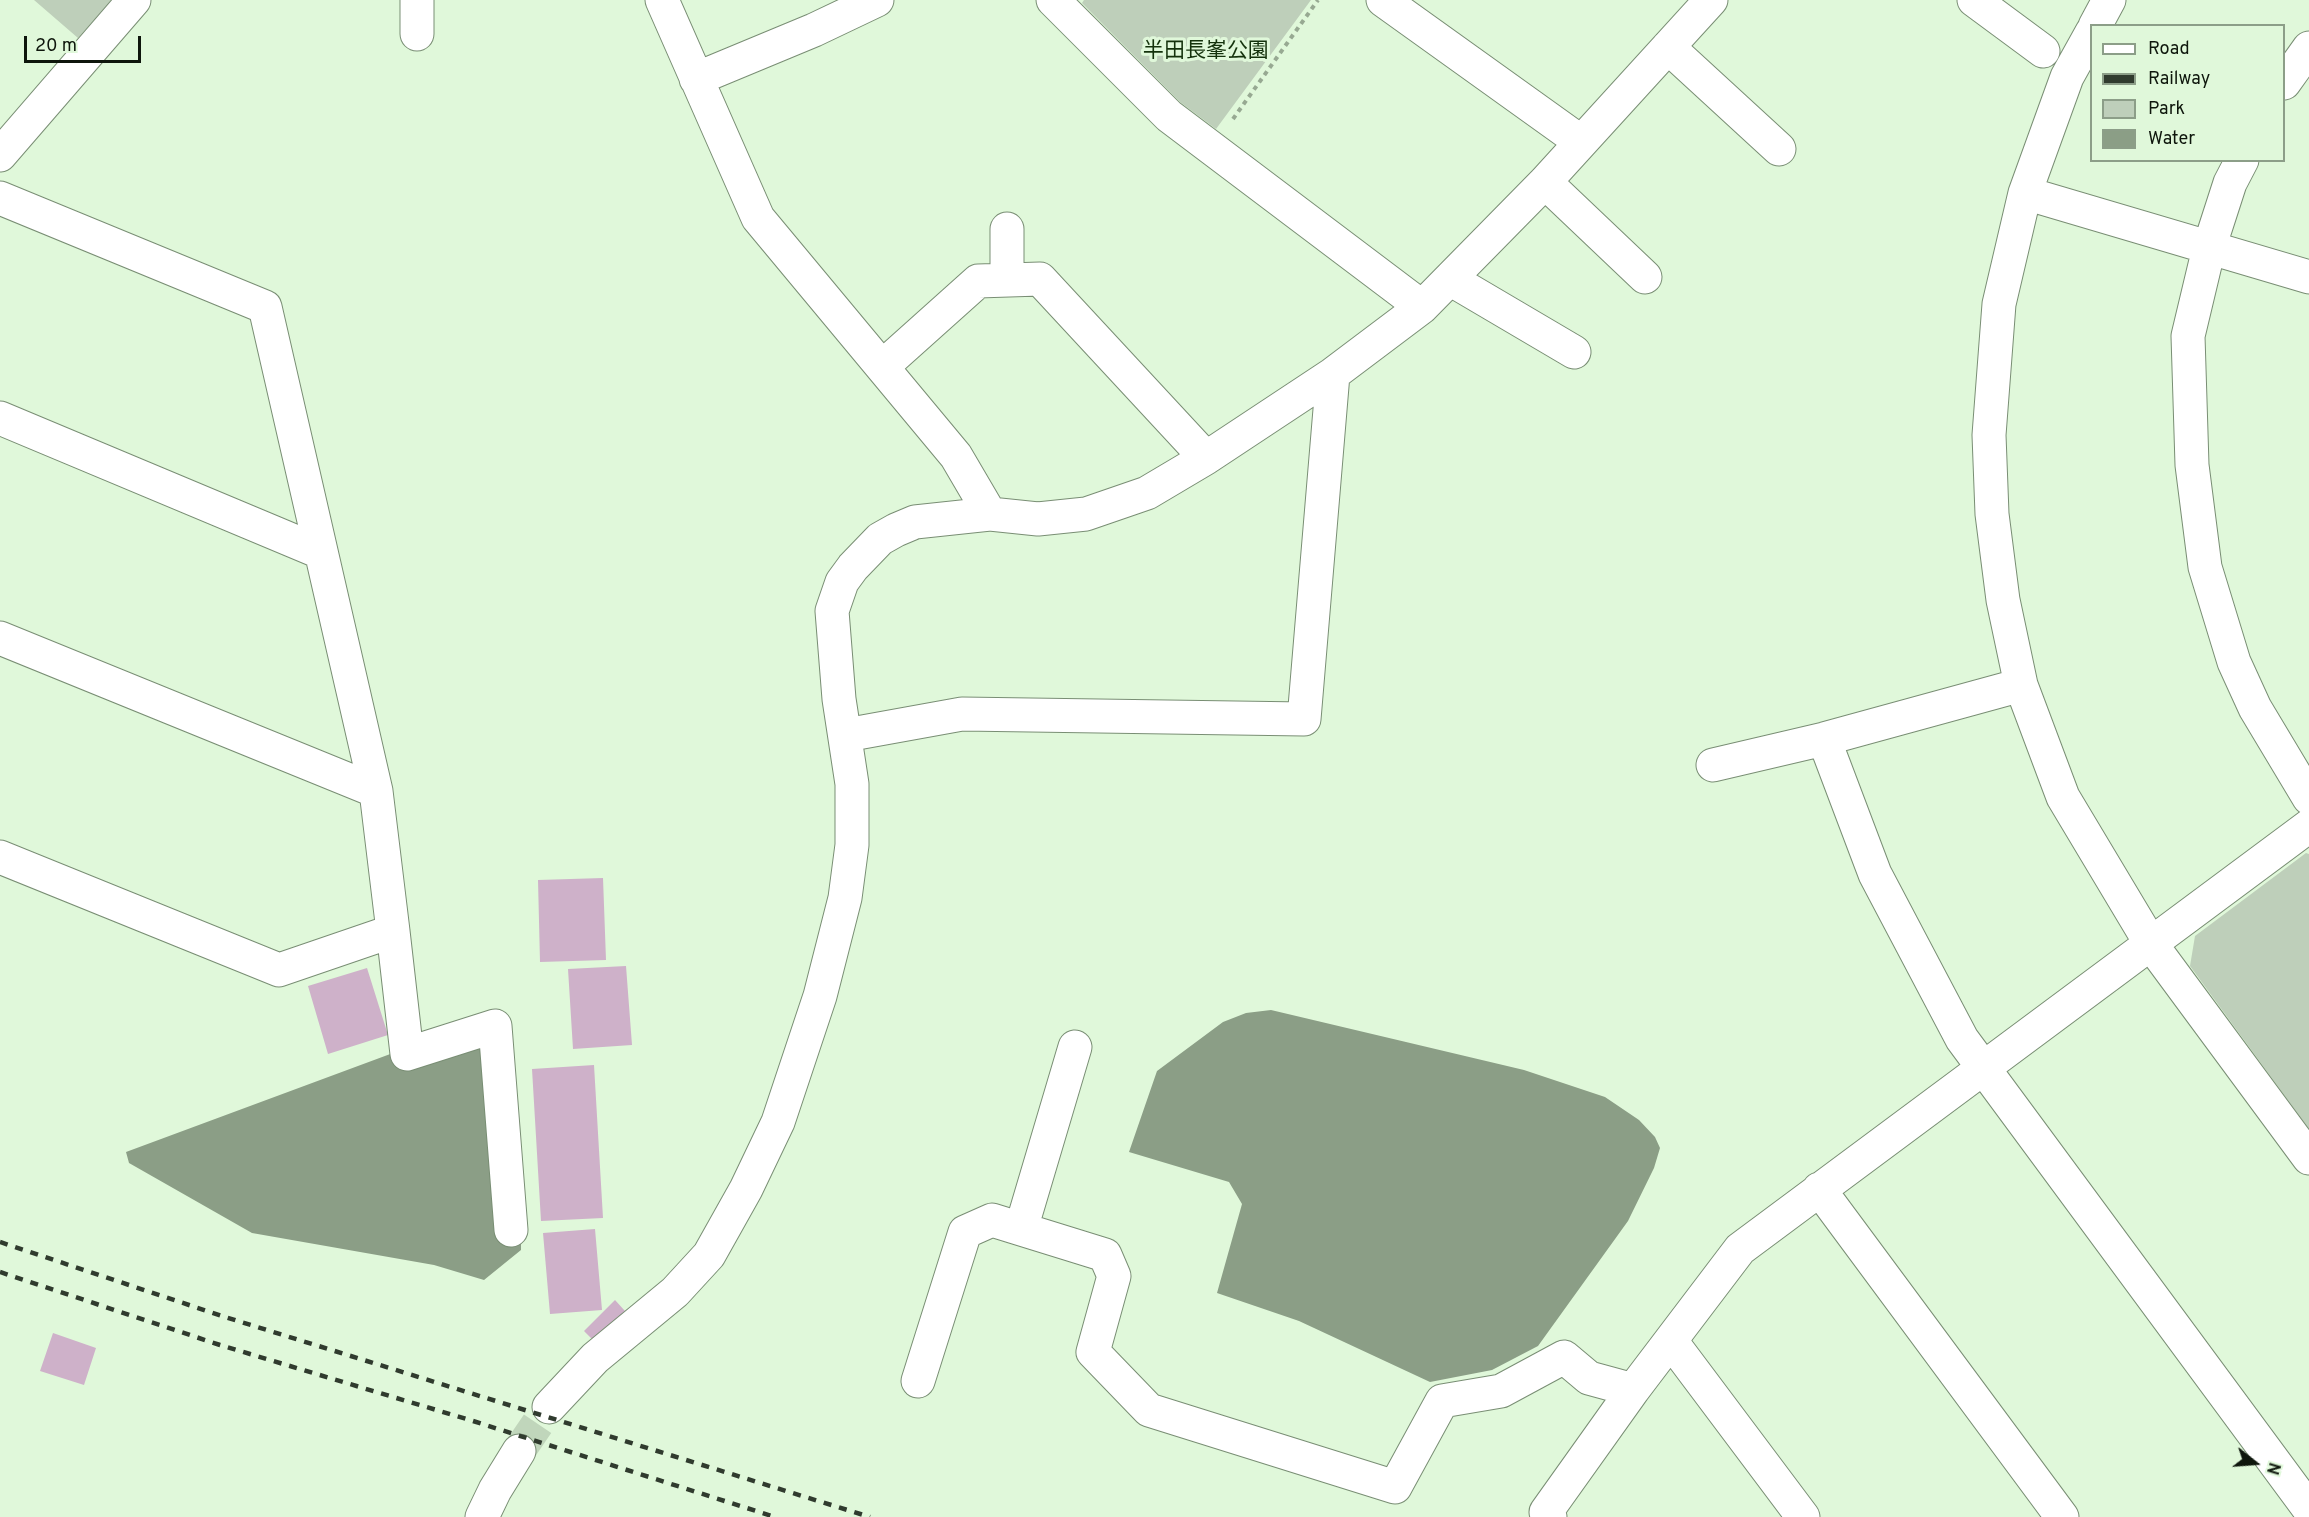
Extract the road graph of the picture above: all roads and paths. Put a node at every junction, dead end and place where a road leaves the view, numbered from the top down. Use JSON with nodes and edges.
{"nodes":[{"id":1,"x":134,"y":0,"type":"edge"},
{"id":2,"x":417,"y":0,"type":"edge"},
{"id":3,"x":662,"y":0,"type":"edge"},
{"id":4,"x":877,"y":0,"type":"edge"},
{"id":5,"x":1053,"y":0,"type":"edge"},
{"id":6,"x":1318,"y":0,"type":"edge"},
{"id":7,"x":1383,"y":0,"type":"edge"},
{"id":8,"x":1711,"y":0,"type":"edge"},
{"id":9,"x":1974,"y":0,"type":"edge"},
{"id":10,"x":2109,"y":0,"type":"edge"},
{"id":11,"x":2096,"y":24,"type":"edge"},
{"id":12,"x":417,"y":34,"type":"dead end"},
{"id":13,"x":2090,"y":34,"type":"edge"},
{"id":14,"x":1668,"y":47,"type":"junction"},
{"id":15,"x":2309,"y":48,"type":"edge"},
{"id":16,"x":2043,"y":51,"type":"dead end"},
{"id":17,"x":696,"y":79,"type":"junction"},
{"id":18,"x":2285,"y":80,"type":"edge"},
{"id":19,"x":1581,"y":142,"type":"junction"},
{"id":20,"x":1211,"y":148,"type":"junction"},
{"id":21,"x":1779,"y":149,"type":"dead end"},
{"id":22,"x":0,"y":155,"type":"edge"},
{"id":23,"x":2241,"y":162,"type":"edge"},
{"id":24,"x":1545,"y":182,"type":"junction"},
{"id":25,"x":2025,"y":194,"type":"junction"},
{"id":26,"x":0,"y":198,"type":"edge"},
{"id":27,"x":1007,"y":229,"type":"dead end"},
{"id":28,"x":2209,"y":248,"type":"junction"},
{"id":29,"x":1645,"y":277,"type":"dead end"},
{"id":30,"x":2309,"y":277,"type":"edge"},
{"id":31,"x":1450,"y":279,"type":"junction"},
{"id":32,"x":1007,"y":280,"type":"junction"},
{"id":33,"x":1422,"y":307,"type":"junction"},
{"id":34,"x":1574,"y":352,"type":"dead end"},
{"id":35,"x":882,"y":367,"type":"junction"},
{"id":36,"x":1333,"y":374,"type":"junction"},
{"id":37,"x":0,"y":418,"type":"edge"},
{"id":38,"x":1206,"y":458,"type":"junction"},
{"id":39,"x":990,"y":514,"type":"junction"},
{"id":40,"x":320,"y":552,"type":"junction"},
{"id":41,"x":0,"y":638,"type":"edge"},
{"id":42,"x":2020,"y":685,"type":"junction"},
{"id":43,"x":846,"y":735,"type":"junction"},
{"id":44,"x":1824,"y":739,"type":"junction"},
{"id":45,"x":1713,"y":765,"type":"dead end"},
{"id":46,"x":376,"y":791,"type":"junction"},
{"id":47,"x":2309,"y":798,"type":"edge"},
{"id":48,"x":2309,"y":826,"type":"edge"},
{"id":49,"x":0,"y":857,"type":"edge"},
{"id":50,"x":393,"y":931,"type":"junction"},
{"id":51,"x":2151,"y":944,"type":"junction"},
{"id":52,"x":1075,"y":1047,"type":"dead end"},
{"id":53,"x":1984,"y":1069,"type":"junction"},
{"id":54,"x":2309,"y":1158,"type":"edge"},
{"id":55,"x":1819,"y":1189,"type":"junction"},
{"id":56,"x":1021,"y":1228,"type":"junction"},
{"id":57,"x":511,"y":1230,"type":"dead end"},
{"id":58,"x":1671,"y":1341,"type":"junction"},
{"id":59,"x":918,"y":1381,"type":"dead end"},
{"id":60,"x":1633,"y":1390,"type":"junction"},
{"id":61,"x":549,"y":1407,"type":"tunnel mouth"},
{"id":62,"x":519,"y":1451,"type":"tunnel mouth"},
{"id":63,"x":2309,"y":1509,"type":"edge"},
{"id":64,"x":482,"y":1517,"type":"edge"},
{"id":65,"x":1550,"y":1517,"type":"edge"},
{"id":66,"x":1803,"y":1517,"type":"edge"},
{"id":67,"x":2062,"y":1517,"type":"edge"}],
"edges":[{"from":1,"to":22,"type":"street"},
{"from":2,"to":12,"type":"street"},
{"from":3,"to":17,"type":"street"},
{"from":4,"to":17,"type":"street"},
{"from":5,"to":20,"type":"street"},
{"from":6,"to":20,"type":"path"},
{"from":7,"to":19,"type":"street"},
{"from":8,"to":14,"type":"street"},
{"from":9,"to":16,"type":"street"},
{"from":10,"to":11,"type":"street"},
{"from":13,"to":25,"type":"street"},
{"from":14,"to":19,"type":"street"},
{"from":14,"to":21,"type":"street"},
{"from":15,"to":18,"type":"street"},
{"from":17,"to":35,"type":"street"},
{"from":19,"to":24,"type":"street"},
{"from":20,"to":33,"type":"street"},
{"from":23,"to":28,"type":"street"},
{"from":24,"to":29,"type":"street"},
{"from":24,"to":31,"type":"street"},
{"from":25,"to":28,"type":"street"},
{"from":25,"to":42,"type":"street"},
{"from":26,"to":40,"type":"street"},
{"from":27,"to":32,"type":"street"},
{"from":28,"to":30,"type":"street"},
{"from":28,"to":47,"type":"street"},
{"from":31,"to":33,"type":"street"},
{"from":31,"to":34,"type":"street"},
{"from":32,"to":35,"type":"street"},
{"from":32,"to":38,"type":"street"},
{"from":33,"to":36,"type":"street"},
{"from":35,"to":39,"type":"street"},
{"from":36,"to":38,"type":"street"},
{"from":36,"to":43,"type":"street"},
{"from":37,"to":40,"type":"street"},
{"from":38,"to":39,"type":"street"},
{"from":39,"to":43,"type":"street"},
{"from":40,"to":46,"type":"street"},
{"from":41,"to":46,"type":"street"},
{"from":42,"to":44,"type":"street"},
{"from":42,"to":51,"type":"street"},
{"from":43,"to":61,"type":"street"},
{"from":44,"to":45,"type":"street"},
{"from":44,"to":53,"type":"street"},
{"from":46,"to":50,"type":"street"},
{"from":48,"to":51,"type":"street"},
{"from":49,"to":50,"type":"street"},
{"from":50,"to":57,"type":"street"},
{"from":51,"to":53,"type":"street"},
{"from":51,"to":54,"type":"street"},
{"from":52,"to":56,"type":"street"},
{"from":53,"to":55,"type":"street"},
{"from":53,"to":63,"type":"street"},
{"from":55,"to":58,"type":"street"},
{"from":55,"to":67,"type":"street"},
{"from":56,"to":59,"type":"street"},
{"from":56,"to":60,"type":"street"},
{"from":58,"to":60,"type":"street"},
{"from":58,"to":66,"type":"street"},
{"from":60,"to":65,"type":"street"},
{"from":62,"to":64,"type":"street"}]}
